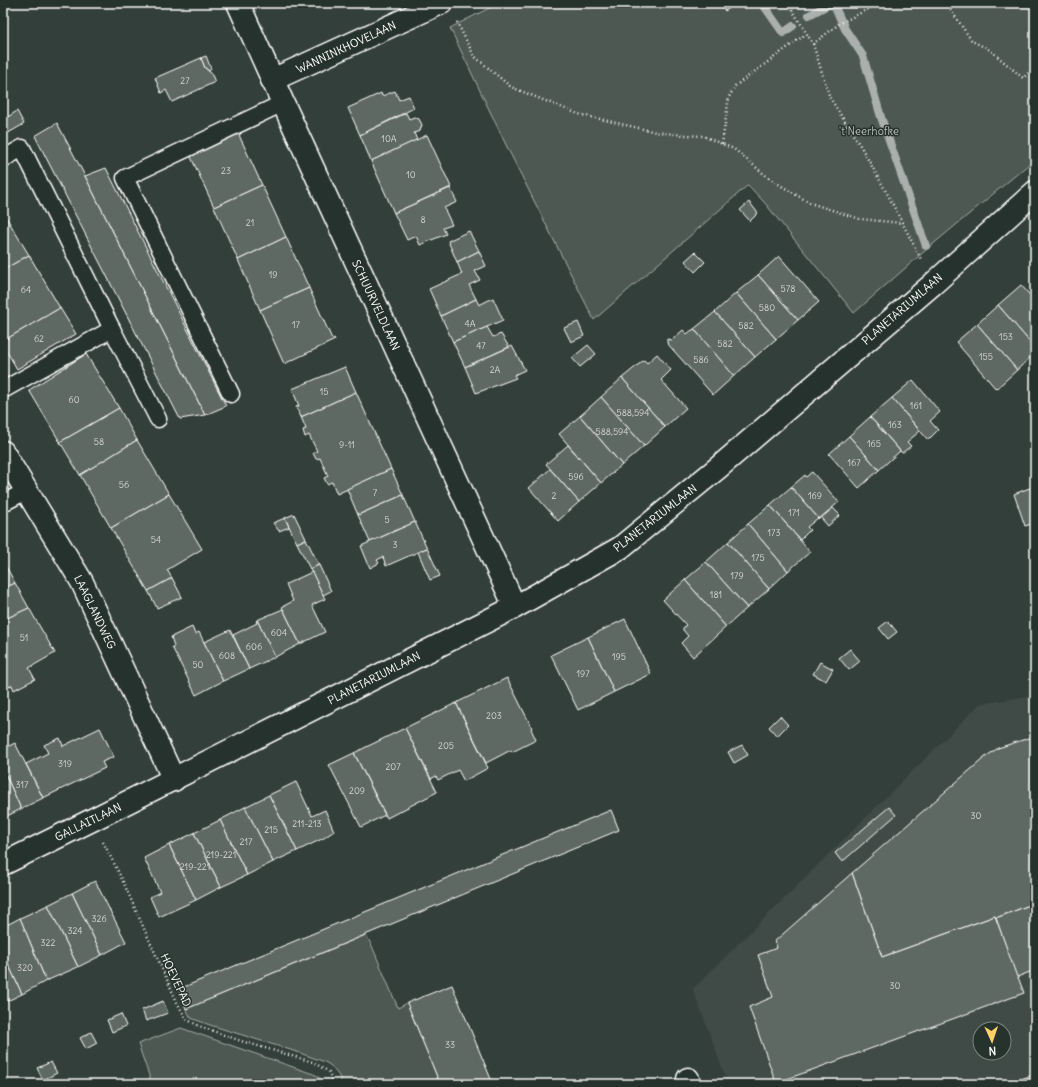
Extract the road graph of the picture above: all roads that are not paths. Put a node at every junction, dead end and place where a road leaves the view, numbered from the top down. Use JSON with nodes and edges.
{"nodes":[{"id":1,"x":238,"y":3,"type":"edge"},
{"id":2,"x":448,"y":10,"type":"edge"},
{"id":3,"x":272,"y":80,"type":"junction"},
{"id":4,"x":283,"y":103,"type":"junction"},
{"id":5,"x":3,"y":159,"type":"edge"},
{"id":6,"x":1035,"y":192,"type":"edge"},
{"id":7,"x":112,"y":329,"type":"junction"},
{"id":8,"x":3,"y":390,"type":"edge"},
{"id":9,"x":231,"y":394,"type":"dead end"},
{"id":10,"x":158,"y":419,"type":"dead end"},
{"id":11,"x":3,"y":452,"type":"edge"},
{"id":12,"x":26,"y":491,"type":"junction"},
{"id":13,"x":3,"y":503,"type":"edge"},
{"id":14,"x":515,"y":607,"type":"junction"},
{"id":15,"x":174,"y":780,"type":"junction"},
{"id":16,"x":3,"y":864,"type":"edge"}],
"edges":[{"from":1,"to":3,"type":"street","name":"SCHUURVELDLAAN"},
{"from":2,"to":3,"type":"street","name":"WANNINKHOVELAAN"},
{"from":3,"to":4,"type":"street","name":"SCHUURVELDLAAN"},
{"from":4,"to":9,"type":"lane"},
{"from":4,"to":14,"type":"street","name":"SCHUURVELDLAAN"},
{"from":5,"to":7,"type":"lane"},
{"from":6,"to":14,"type":"street","name":"PLANETARIUMLAAN"},
{"from":7,"to":8,"type":"lane"},
{"from":7,"to":10,"type":"lane"},
{"from":11,"to":12,"type":"street","name":"LAAGLANDWEG"},
{"from":12,"to":13,"type":"lane"},
{"from":12,"to":15,"type":"street","name":"LAAGLANDWEG"},
{"from":14,"to":15,"type":"street","name":"PLANETARIUMLAAN"},
{"from":15,"to":16,"type":"street","name":"GALLAITLAAN"}]}
